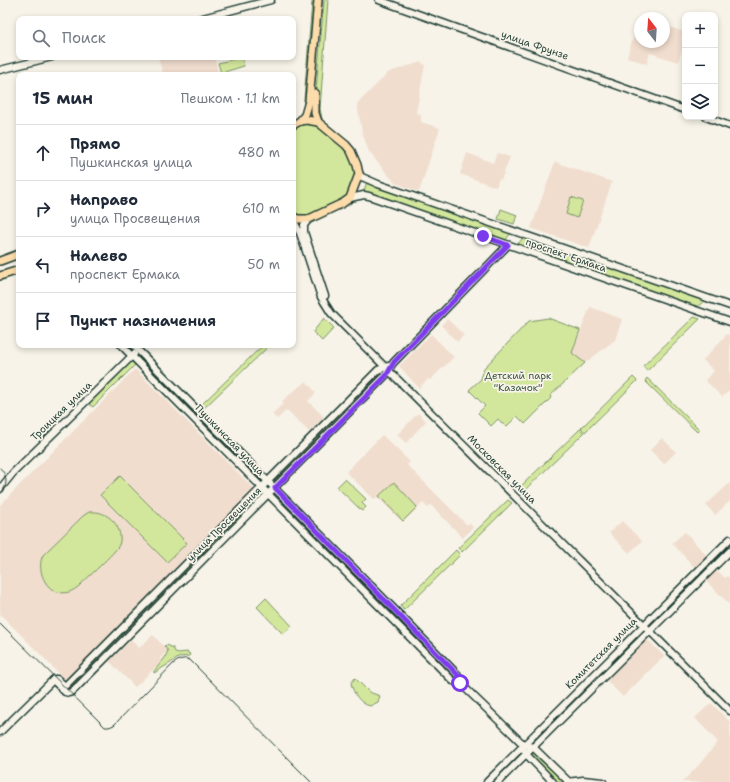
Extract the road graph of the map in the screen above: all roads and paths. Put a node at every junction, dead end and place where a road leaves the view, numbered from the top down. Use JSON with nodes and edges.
{"nodes":[{"id":1,"x":271,"y":0,"type":"edge"},
{"id":2,"x":318,"y":0,"type":"edge"},
{"id":3,"x":322,"y":0,"type":"edge"},
{"id":4,"x":379,"y":0,"type":"edge"},
{"id":5,"x":210,"y":16,"type":"edge"},
{"id":6,"x":40,"y":60,"type":"edge"},
{"id":7,"x":0,"y":70,"type":"edge"},
{"id":8,"x":682,"y":109,"type":"edge"},
{"id":9,"x":714,"y":120,"type":"edge"},
{"id":10,"x":318,"y":122,"type":"junction"},
{"id":11,"x":296,"y":123,"type":"edge"},
{"id":12,"x":730,"y":126,"type":"edge"},
{"id":13,"x":359,"y":174,"type":"junction"},
{"id":14,"x":350,"y":198,"type":"junction"},
{"id":15,"x":296,"y":218,"type":"edge"},
{"id":16,"x":309,"y":219,"type":"junction"},
{"id":17,"x":296,"y":226,"type":"edge"},
{"id":18,"x":508,"y":245,"type":"junction"},
{"id":19,"x":16,"y":255,"type":"edge"},
{"id":20,"x":0,"y":260,"type":"edge"},
{"id":21,"x":16,"y":271,"type":"edge"},
{"id":22,"x":0,"y":276,"type":"edge"},
{"id":23,"x":730,"y":306,"type":"edge"},
{"id":24,"x":730,"y":322,"type":"edge"},
{"id":25,"x":124,"y":348,"type":"edge"},
{"id":26,"x":138,"y":350,"type":"joint"},
{"id":27,"x":132,"y":356,"type":"junction"},
{"id":28,"x":389,"y":367,"type":"junction"},
{"id":29,"x":268,"y":481,"type":"junction"},
{"id":30,"x":262,"y":487,"type":"junction"},
{"id":31,"x":275,"y":488,"type":"junction"},
{"id":32,"x":0,"y":489,"type":"edge"},
{"id":33,"x":269,"y":494,"type":"junction"},
{"id":34,"x":730,"y":539,"type":"edge"},
{"id":35,"x":730,"y":551,"type":"edge"},
{"id":36,"x":644,"y":624,"type":"junction"},
{"id":37,"x":651,"y":630,"type":"junction"},
{"id":38,"x":460,"y":683,"type":"junction"},
{"id":39,"x":65,"y":689,"type":"junction"},
{"id":40,"x":730,"y":707,"type":"edge"},
{"id":41,"x":730,"y":711,"type":"edge"},
{"id":42,"x":0,"y":732,"type":"edge"},
{"id":43,"x":524,"y":745,"type":"junction"},
{"id":44,"x":533,"y":747,"type":"junction"},
{"id":45,"x":526,"y":754,"type":"junction"},
{"id":46,"x":487,"y":782,"type":"edge"},
{"id":47,"x":498,"y":782,"type":"edge"},
{"id":48,"x":553,"y":782,"type":"edge"},
{"id":49,"x":567,"y":782,"type":"edge"},
{"id":50,"x":602,"y":782,"type":"edge"}],
"edges":[{"from":1,"to":5,"type":"main road"},
{"from":2,"to":11,"type":"main road"},
{"from":3,"to":10,"type":"main road"},
{"from":4,"to":8,"type":"main road","name":"улица Фрунзе"},
{"from":6,"to":7,"type":"main road"},
{"from":9,"to":12,"type":"main road"},
{"from":10,"to":11,"type":"main road"},
{"from":10,"to":13,"type":"main road"},
{"from":13,"to":14,"type":"main road"},
{"from":13,"to":23,"type":"main road","name":"проспект Ермака"},
{"from":14,"to":16,"type":"main road"},
{"from":14,"to":18,"type":"main road","name":"проспект Ермака"},
{"from":15,"to":16,"type":"main road"},
{"from":16,"to":28,"type":"main road","name":"Московская улица"},
{"from":17,"to":28,"type":"main road","name":"Московская улица"},
{"from":18,"to":24,"type":"main road","name":"проспект Ермака"},
{"from":18,"to":28,"type":"main road","name":"улица Просвещения"},
{"from":19,"to":20,"type":"main road"},
{"from":21,"to":22,"type":"main road"},
{"from":25,"to":27,"type":"main road","name":"Пушкинская улица"},
{"from":26,"to":27,"type":"main road","name":"Троицкая улица"},
{"from":26,"to":29,"type":"main road","name":"Пушкинская улица"},
{"from":27,"to":30,"type":"main road","name":"Пушкинская улица"},
{"from":27,"to":32,"type":"main road","name":"Троицкая улица"},
{"from":28,"to":29,"type":"main road","name":"улица Просвещения"},
{"from":28,"to":31,"type":"main road","name":"улица Просвещения"},
{"from":28,"to":36,"type":"main road","name":"Московская улица"},
{"from":29,"to":30,"type":"main road","name":"улица Просвещения"},
{"from":29,"to":31,"type":"main road","name":"Пушкинская улица"},
{"from":30,"to":33,"type":"main road","name":"Пушкинская улица"},
{"from":30,"to":39,"type":"main road","name":"улица Просвещения"},
{"from":31,"to":33,"type":"main road","name":"улица Просвещения"},
{"from":31,"to":38,"type":"main road","name":"Пушкинская улица"},
{"from":33,"to":38,"type":"main road","name":"Пушкинская улица"},
{"from":33,"to":39,"type":"main road","name":"улица Просвещения"},
{"from":34,"to":36,"type":"main road","name":"Комитетская улица"},
{"from":35,"to":37,"type":"main road","name":"Комитетская улица"},
{"from":36,"to":37,"type":"main road","name":"Московская улица"},
{"from":36,"to":43,"type":"main road","name":"Комитетская улица"},
{"from":37,"to":40,"type":"main road","name":"Московская улица"},
{"from":37,"to":41,"type":"main road","name":"Московская улица"},
{"from":37,"to":44,"type":"main road","name":"Комитетская улица"},
{"from":38,"to":43,"type":"main road","name":"Пушкинская улица"},
{"from":39,"to":42,"type":"main road"},
{"from":43,"to":44,"type":"main road"},
{"from":43,"to":45,"type":"main road"},
{"from":43,"to":46,"type":"main road","name":"Комитетская улица"},
{"from":44,"to":45,"type":"main road","name":"Комитетская улица"},
{"from":44,"to":49,"type":"main road"},
{"from":45,"to":47,"type":"main road","name":"Комитетская улица"},
{"from":45,"to":48,"type":"main road"},
{"from":49,"to":50,"type":"main road"}]}
